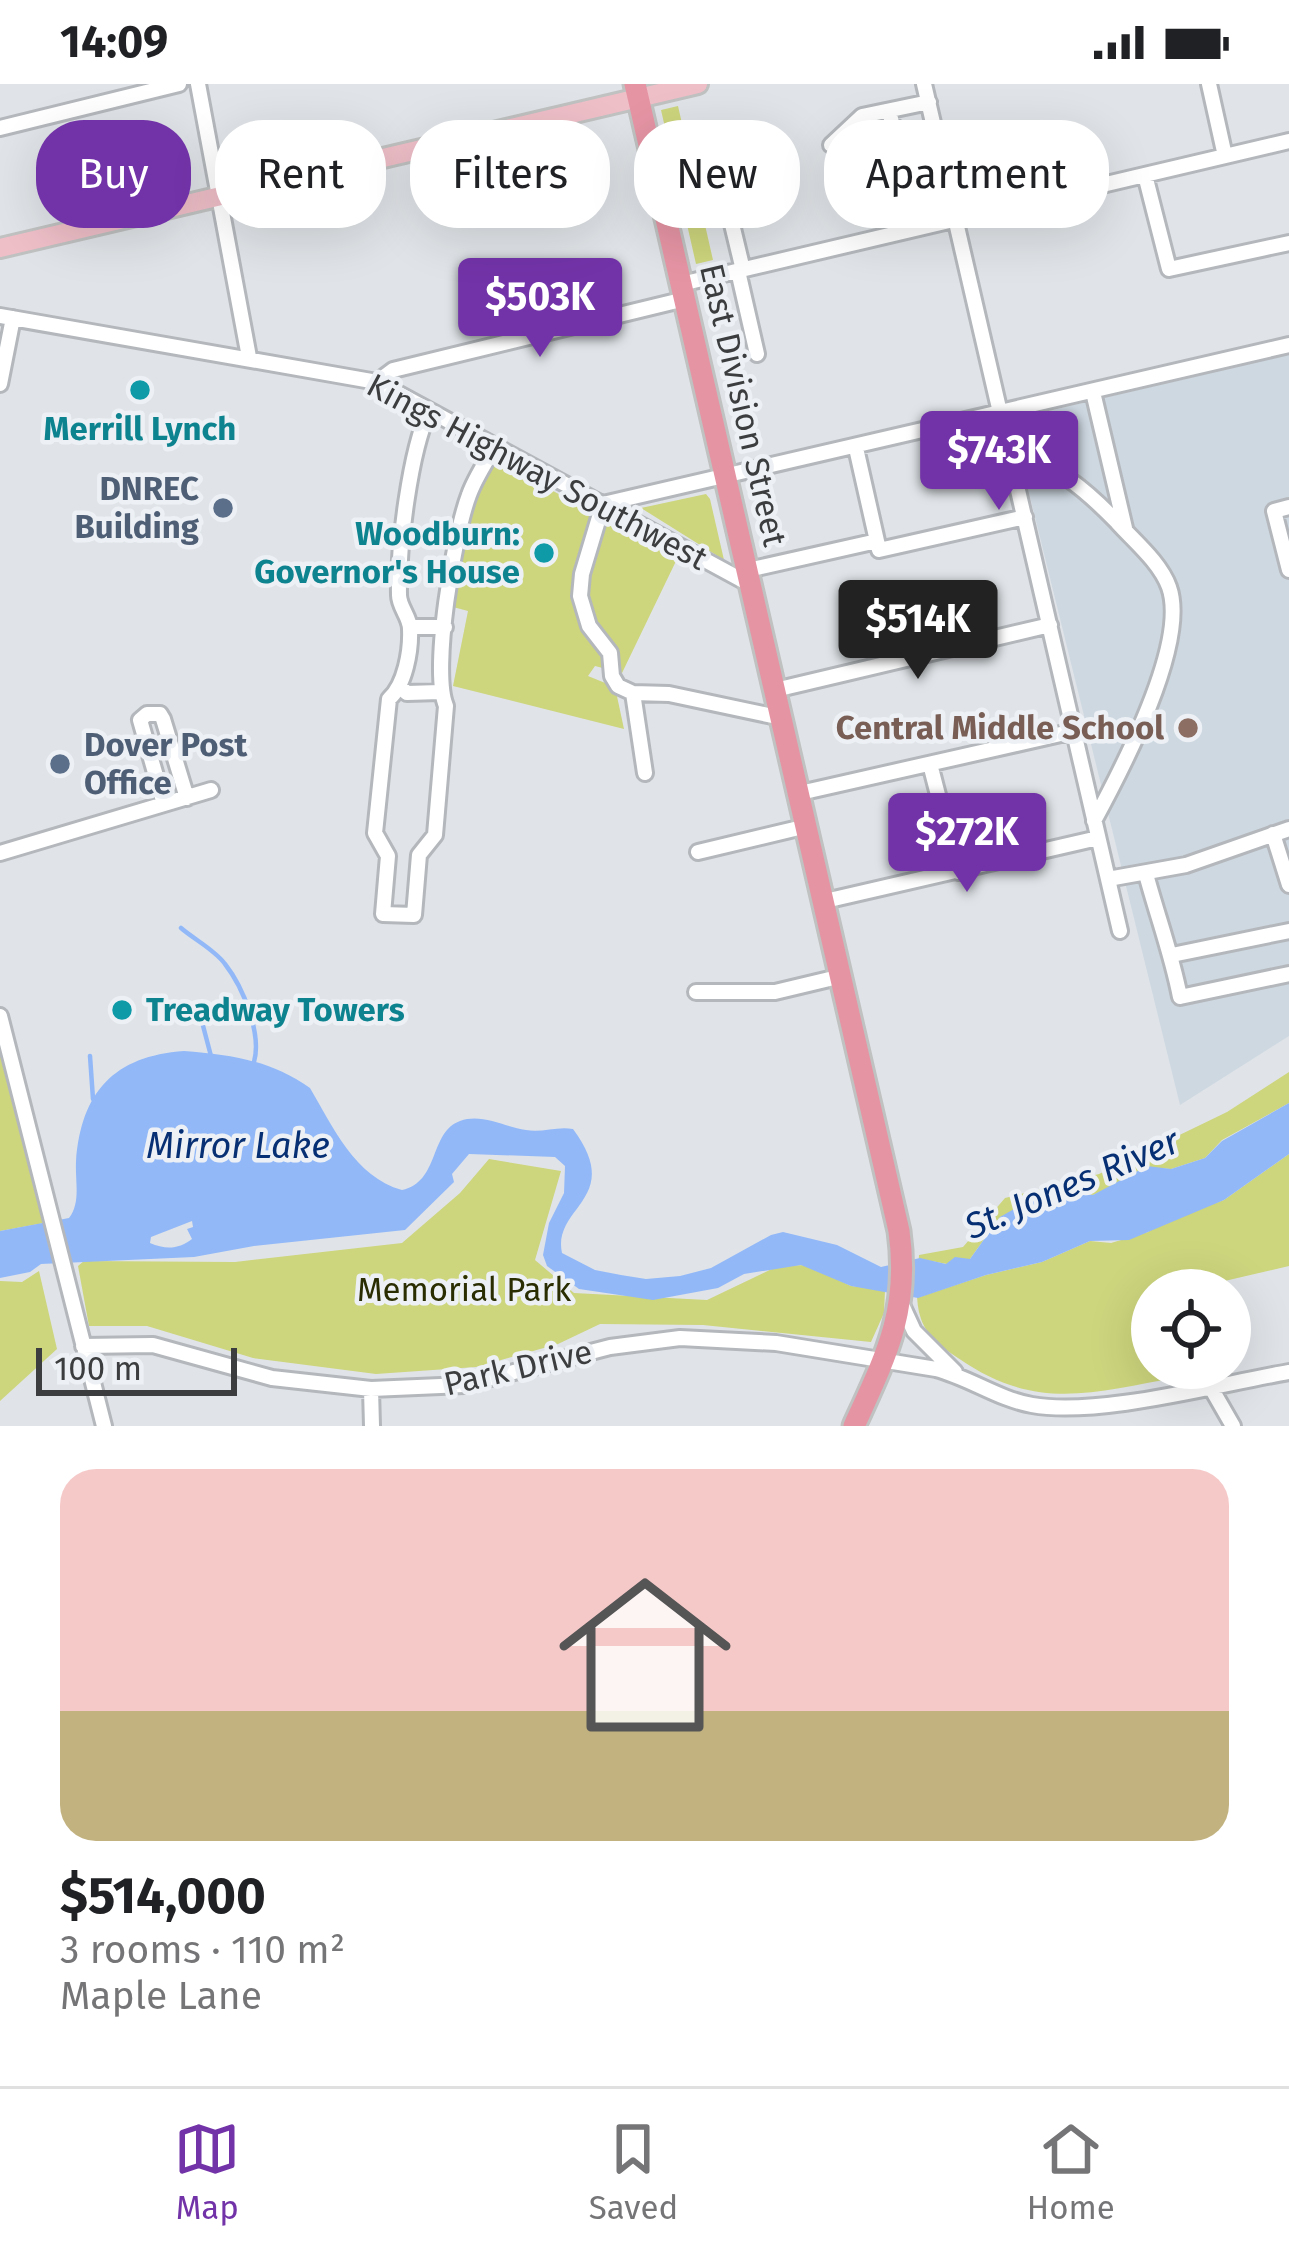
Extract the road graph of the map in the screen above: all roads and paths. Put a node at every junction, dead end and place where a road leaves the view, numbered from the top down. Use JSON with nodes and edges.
{"nodes":[{"id":1,"x":179,"y":84,"type":"edge"},
{"id":2,"x":198,"y":84,"type":"edge"},
{"id":3,"x":698,"y":84,"type":"edge"},
{"id":4,"x":924,"y":84,"type":"edge"},
{"id":5,"x":1209,"y":84,"type":"edge"},
{"id":6,"x":637,"y":91,"type":"edge"},
{"id":7,"x":929,"y":102,"type":"junction"},
{"id":8,"x":889,"y":111,"type":"junction"},
{"id":9,"x":858,"y":120,"type":"edge"},
{"id":10,"x":891,"y":120,"type":"edge"},
{"id":11,"x":933,"y":120,"type":"edge"},
{"id":12,"x":0,"y":128,"type":"edge"},
{"id":13,"x":1289,"y":141,"type":"edge"},
{"id":14,"x":386,"y":154,"type":"edge"},
{"id":15,"x":1225,"y":156,"type":"junction"},
{"id":16,"x":215,"y":171,"type":"edge"},
{"id":17,"x":1145,"y":175,"type":"junction"},
{"id":18,"x":1109,"y":183,"type":"edge"},
{"id":19,"x":215,"y":197,"type":"edge"},
{"id":20,"x":226,"y":228,"type":"edge"},
{"id":21,"x":731,"y":228,"type":"edge"},
{"id":22,"x":919,"y":228,"type":"edge"},
{"id":23,"x":959,"y":228,"type":"edge"},
{"id":24,"x":1289,"y":243,"type":"edge"},
{"id":25,"x":0,"y":248,"type":"edge"},
{"id":26,"x":740,"y":270,"type":"junction"},
{"id":27,"x":683,"y":292,"type":"junction"},
{"id":28,"x":7,"y":317,"type":"edge"},
{"id":29,"x":1289,"y":346,"type":"edge"},
{"id":30,"x":757,"y":354,"type":"dead end"},
{"id":31,"x":249,"y":358,"type":"junction"},
{"id":32,"x":377,"y":382,"type":"junction"},
{"id":33,"x":0,"y":384,"type":"edge"},
{"id":34,"x":1094,"y":392,"type":"junction"},
{"id":35,"x":429,"y":411,"type":"junction"},
{"id":36,"x":1001,"y":414,"type":"junction"},
{"id":37,"x":494,"y":446,"type":"junction"},
{"id":38,"x":856,"y":448,"type":"junction"},
{"id":39,"x":1010,"y":454,"type":"junction"},
{"id":40,"x":725,"y":478,"type":"junction"},
{"id":41,"x":603,"y":504,"type":"junction"},
{"id":42,"x":1289,"y":507,"type":"edge"},
{"id":43,"x":1025,"y":517,"type":"junction"},
{"id":44,"x":1126,"y":532,"type":"junction"},
{"id":45,"x":877,"y":541,"type":"junction"},
{"id":46,"x":1289,"y":570,"type":"edge"},
{"id":47,"x":749,"y":578,"type":"junction"},
{"id":48,"x":1050,"y":625,"type":"junction"},
{"id":49,"x":410,"y":626,"type":"junction"},
{"id":50,"x":445,"y":627,"type":"junction"},
{"id":51,"x":401,"y":688,"type":"junction"},
{"id":52,"x":775,"y":690,"type":"junction"},
{"id":53,"x":440,"y":692,"type":"junction"},
{"id":54,"x":633,"y":693,"type":"junction"},
{"id":55,"x":782,"y":718,"type":"junction"},
{"id":56,"x":1074,"y":731,"type":"junction"},
{"id":57,"x":930,"y":764,"type":"junction"},
{"id":58,"x":645,"y":773,"type":"dead end"},
{"id":59,"x":212,"y":790,"type":"dead end"},
{"id":60,"x":800,"y":793,"type":"junction"},
{"id":61,"x":187,"y":798,"type":"junction"},
{"id":62,"x":164,"y":804,"type":"junction"},
{"id":63,"x":1094,"y":820,"type":"junction"},
{"id":64,"x":807,"y":826,"type":"junction"},
{"id":65,"x":1289,"y":829,"type":"edge"},
{"id":66,"x":1273,"y":834,"type":"junction"},
{"id":67,"x":1098,"y":838,"type":"junction"},
{"id":68,"x":698,"y":852,"type":"dead end"},
{"id":69,"x":0,"y":853,"type":"edge"},
{"id":70,"x":958,"y":872,"type":"junction"},
{"id":71,"x":1146,"y":874,"type":"junction"},
{"id":72,"x":1108,"y":879,"type":"junction"},
{"id":73,"x":1289,"y":885,"type":"edge"},
{"id":74,"x":825,"y":901,"type":"junction"},
{"id":75,"x":1120,"y":931,"type":"dead end"},
{"id":76,"x":1289,"y":931,"type":"edge"},
{"id":77,"x":1172,"y":956,"type":"junction"},
{"id":78,"x":1289,"y":974,"type":"edge"},
{"id":79,"x":842,"y":976,"type":"junction"},
{"id":80,"x":696,"y":992,"type":"dead end"},
{"id":81,"x":0,"y":1016,"type":"edge"},
{"id":82,"x":902,"y":1305,"type":"junction"},
{"id":83,"x":83,"y":1346,"type":"junction"},
{"id":84,"x":884,"y":1360,"type":"junction"},
{"id":85,"x":1289,"y":1372,"type":"edge"},
{"id":86,"x":958,"y":1375,"type":"junction"},
{"id":87,"x":1251,"y":1379,"type":"edge"},
{"id":88,"x":371,"y":1389,"type":"junction"},
{"id":89,"x":1192,"y":1389,"type":"edge"},
{"id":90,"x":1212,"y":1389,"type":"edge"},
{"id":91,"x":104,"y":1426,"type":"edge"},
{"id":92,"x":372,"y":1426,"type":"edge"},
{"id":93,"x":854,"y":1426,"type":"edge"},
{"id":94,"x":1233,"y":1426,"type":"edge"}],
"edges":[{"from":1,"to":12,"type":"street"},
{"from":2,"to":16,"type":"street"},
{"from":3,"to":6,"type":"main road"},
{"from":4,"to":7,"type":"street"},
{"from":5,"to":15,"type":"street"},
{"from":6,"to":14,"type":"main road"},
{"from":6,"to":27,"type":"highway","name":"East Division Street"},
{"from":7,"to":8,"type":"street"},
{"from":7,"to":11,"type":"street"},
{"from":8,"to":9,"type":"street"},
{"from":8,"to":10,"type":"street"},
{"from":13,"to":15,"type":"street"},
{"from":15,"to":17,"type":"street"},
{"from":17,"to":18,"type":"street"},
{"from":17,"to":24,"type":"street"},
{"from":19,"to":25,"type":"main road"},
{"from":20,"to":31,"type":"street"},
{"from":21,"to":26,"type":"street"},
{"from":22,"to":26,"type":"street"},
{"from":23,"to":36,"type":"street"},
{"from":26,"to":27,"type":"street"},
{"from":26,"to":30,"type":"street"},
{"from":27,"to":32,"type":"street"},
{"from":27,"to":40,"type":"highway","name":"East Division Street"},
{"from":28,"to":31,"type":"street","name":"Kings Highway Southwest"},
{"from":28,"to":33,"type":"street"},
{"from":29,"to":34,"type":"street"},
{"from":31,"to":32,"type":"street","name":"Kings Highway Southwest"},
{"from":32,"to":35,"type":"street","name":"Kings Highway Southwest"},
{"from":34,"to":36,"type":"street"},
{"from":34,"to":44,"type":"street"},
{"from":35,"to":37,"type":"street","name":"Kings Highway Southwest"},
{"from":35,"to":49,"type":"street"},
{"from":36,"to":38,"type":"street"},
{"from":36,"to":39,"type":"street"},
{"from":37,"to":41,"type":"street","name":"Kings Highway Southwest"},
{"from":37,"to":50,"type":"street"},
{"from":38,"to":40,"type":"street"},
{"from":38,"to":45,"type":"street"},
{"from":39,"to":43,"type":"street"},
{"from":39,"to":44,"type":"street"},
{"from":40,"to":41,"type":"street"},
{"from":40,"to":47,"type":"highway","name":"East Division Street"},
{"from":41,"to":47,"type":"street","name":"Kings Highway Southwest"},
{"from":41,"to":54,"type":"street"},
{"from":42,"to":46,"type":"street"},
{"from":43,"to":45,"type":"street"},
{"from":43,"to":48,"type":"street"},
{"from":44,"to":63,"type":"street"},
{"from":45,"to":47,"type":"street"},
{"from":47,"to":52,"type":"highway","name":"East Division Street"},
{"from":48,"to":52,"type":"street"},
{"from":48,"to":56,"type":"street"},
{"from":49,"to":50,"type":"street"},
{"from":49,"to":51,"type":"street"},
{"from":50,"to":53,"type":"street"},
{"from":51,"to":53,"type":"street"},
{"from":51,"to":53,"type":"street"},
{"from":52,"to":55,"type":"highway","name":"East Division Street"},
{"from":54,"to":55,"type":"street"},
{"from":54,"to":58,"type":"street"},
{"from":55,"to":60,"type":"highway","name":"East Division Street"},
{"from":56,"to":57,"type":"street"},
{"from":56,"to":63,"type":"street"},
{"from":57,"to":60,"type":"street"},
{"from":57,"to":70,"type":"street"},
{"from":59,"to":61,"type":"street"},
{"from":60,"to":64,"type":"highway","name":"East Division Street"},
{"from":61,"to":62,"type":"street"},
{"from":61,"to":62,"type":"street"},
{"from":62,"to":69,"type":"street"},
{"from":63,"to":67,"type":"street"},
{"from":64,"to":68,"type":"street"},
{"from":64,"to":74,"type":"highway","name":"East Division Street"},
{"from":65,"to":66,"type":"street"},
{"from":66,"to":71,"type":"street"},
{"from":66,"to":73,"type":"street"},
{"from":67,"to":70,"type":"street"},
{"from":67,"to":72,"type":"street"},
{"from":70,"to":74,"type":"street"},
{"from":71,"to":72,"type":"street"},
{"from":71,"to":77,"type":"street"},
{"from":72,"to":75,"type":"street"},
{"from":74,"to":79,"type":"highway","name":"East Division Street"},
{"from":76,"to":77,"type":"street"},
{"from":77,"to":78,"type":"street"},
{"from":79,"to":80,"type":"street"},
{"from":79,"to":82,"type":"highway","name":"East Division Street"},
{"from":81,"to":83,"type":"street"},
{"from":82,"to":84,"type":"highway","name":"East Division Street"},
{"from":82,"to":86,"type":"street"},
{"from":83,"to":88,"type":"street","name":"Park Drive"},
{"from":83,"to":91,"type":"street"},
{"from":84,"to":86,"type":"street","name":"Park Drive"},
{"from":84,"to":88,"type":"street","name":"Park Drive"},
{"from":84,"to":93,"type":"highway"},
{"from":85,"to":87,"type":"street"},
{"from":86,"to":89,"type":"street"},
{"from":88,"to":92,"type":"street"},
{"from":90,"to":94,"type":"street"}]}
